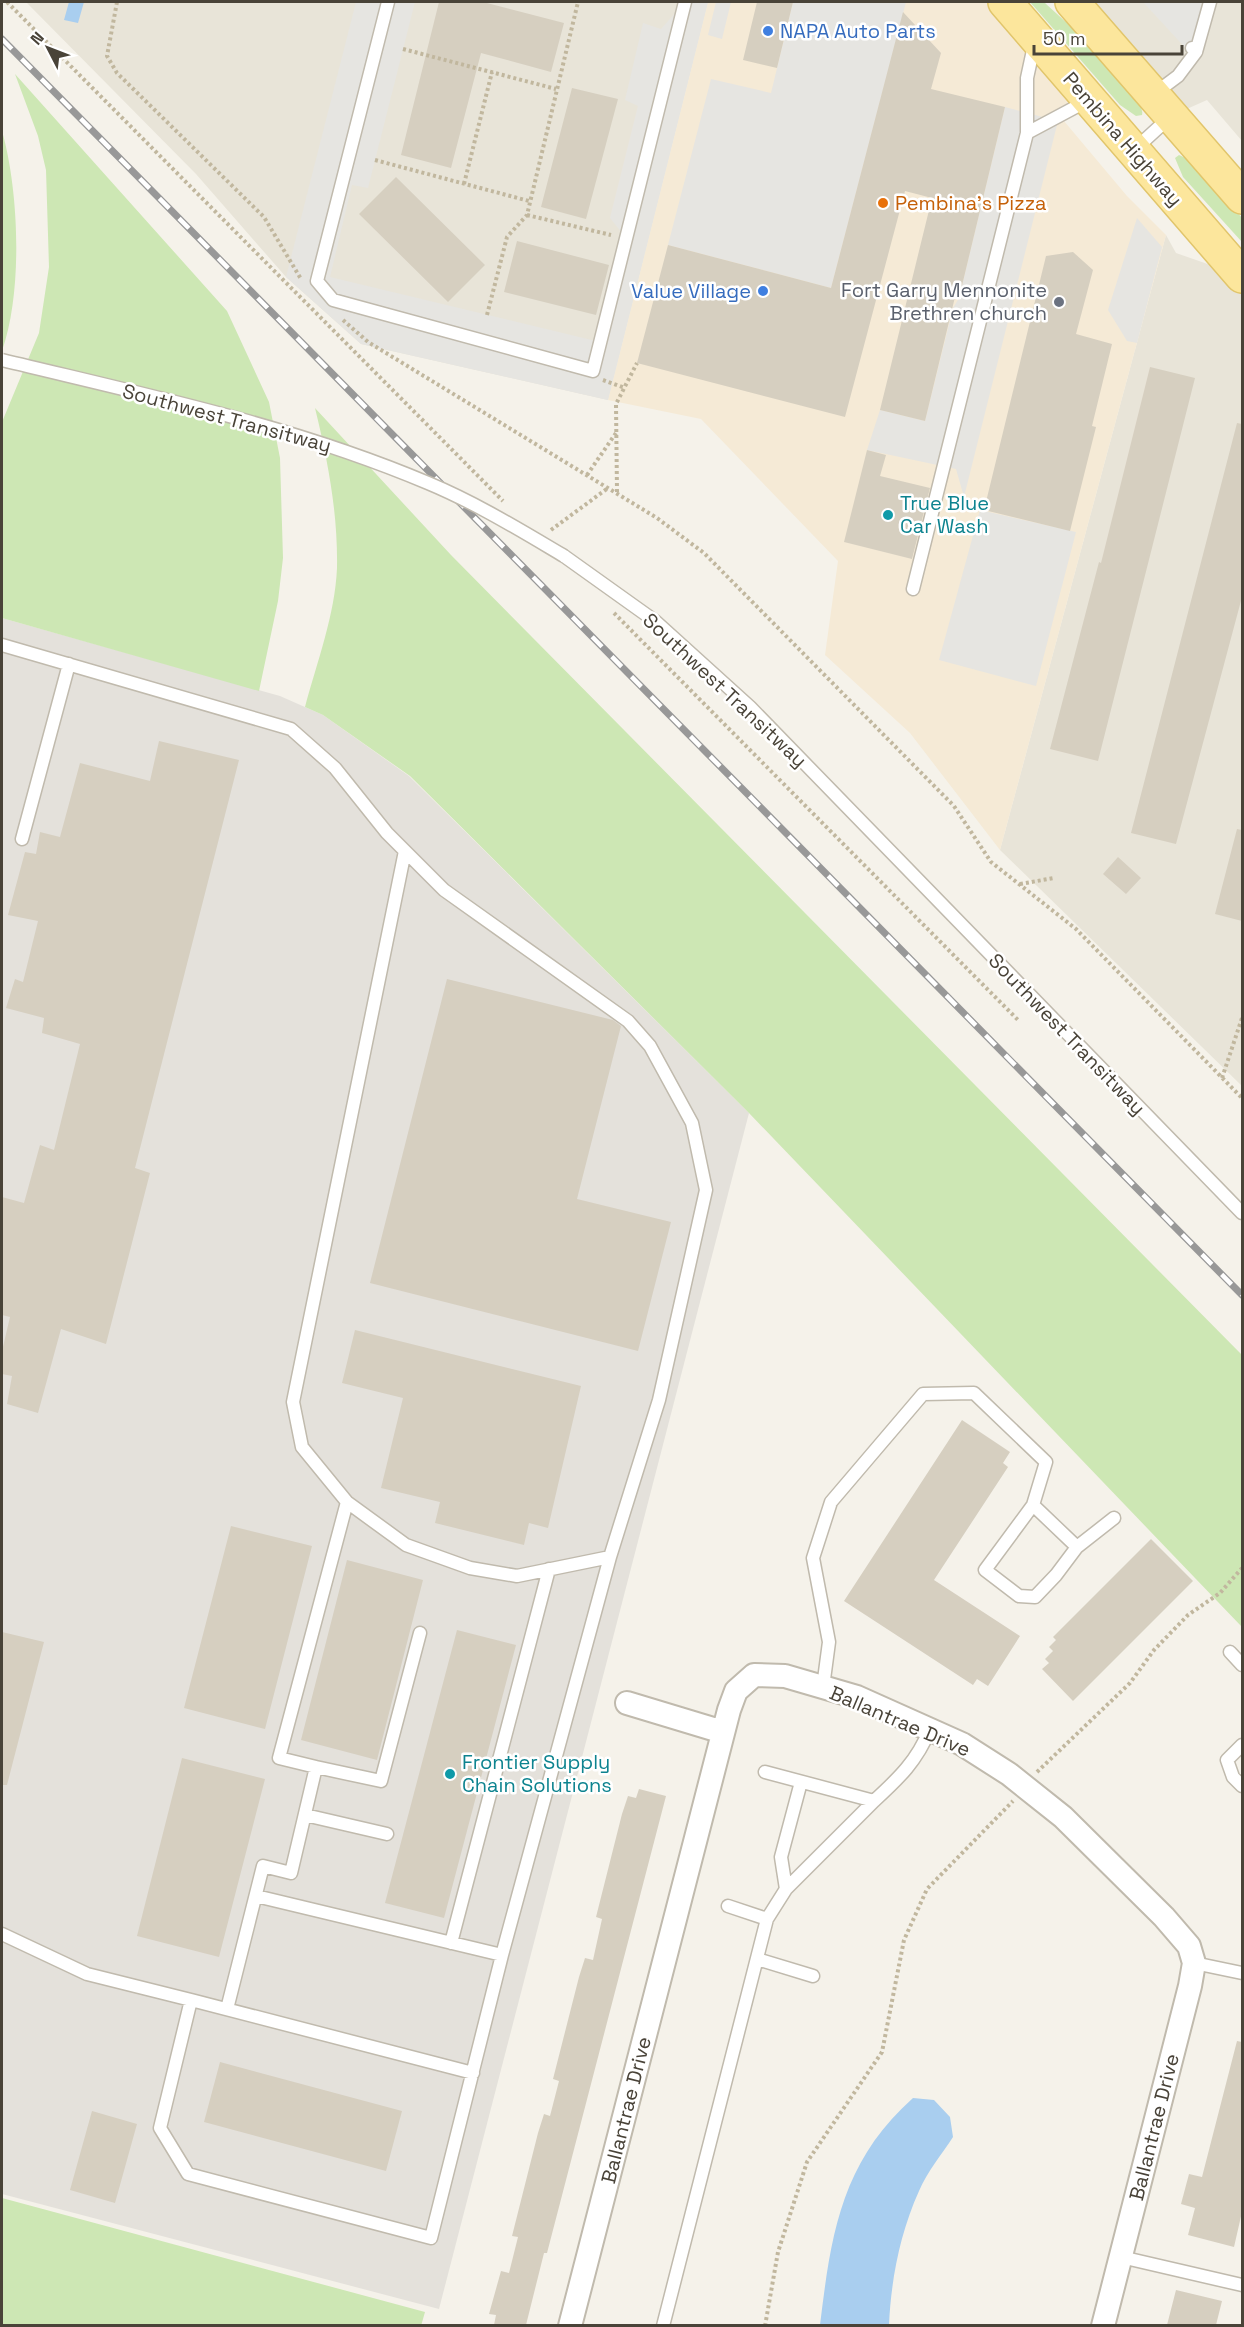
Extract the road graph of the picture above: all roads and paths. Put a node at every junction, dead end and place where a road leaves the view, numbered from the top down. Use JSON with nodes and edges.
{"nodes":[{"id":1,"x":117,"y":2,"type":"edge"},
{"id":2,"x":388,"y":2,"type":"edge"},
{"id":3,"x":578,"y":2,"type":"edge"},
{"id":4,"x":686,"y":2,"type":"edge"},
{"id":5,"x":1005,"y":2,"type":"edge"},
{"id":6,"x":1072,"y":2,"type":"edge"},
{"id":7,"x":1210,"y":2,"type":"edge"},
{"id":8,"x":1036,"y":37,"type":"junction"},
{"id":9,"x":403,"y":49,"type":"dead end"},
{"id":10,"x":492,"y":72,"type":"junction"},
{"id":11,"x":556,"y":88,"type":"junction"},
{"id":12,"x":1090,"y":100,"type":"junction"},
{"id":13,"x":1162,"y":105,"type":"junction"},
{"id":14,"x":1027,"y":133,"type":"junction"},
{"id":15,"x":1133,"y":150,"type":"junction"},
{"id":16,"x":375,"y":160,"type":"dead end"},
{"id":17,"x":464,"y":184,"type":"junction"},
{"id":18,"x":1242,"y":197,"type":"edge"},
{"id":19,"x":529,"y":201,"type":"junction"},
{"id":20,"x":527,"y":215,"type":"junction"},
{"id":21,"x":626,"y":238,"type":"junction"},
{"id":22,"x":1242,"y":276,"type":"edge"},
{"id":23,"x":306,"y":285,"type":"dead end"},
{"id":24,"x":336,"y":314,"type":"dead end"},
{"id":25,"x":487,"y":315,"type":"dead end"},
{"id":26,"x":2,"y":360,"type":"edge"},
{"id":27,"x":637,"y":363,"type":"dead end"},
{"id":28,"x":592,"y":371,"type":"junction"},
{"id":29,"x":625,"y":388,"type":"junction"},
{"id":30,"x":616,"y":432,"type":"junction"},
{"id":31,"x":586,"y":475,"type":"junction"},
{"id":32,"x":608,"y":488,"type":"junction"},
{"id":33,"x":616,"y":493,"type":"junction"},
{"id":34,"x":548,"y":532,"type":"dead end"},
{"id":35,"x":913,"y":589,"type":"dead end"},
{"id":36,"x":2,"y":645,"type":"edge"},
{"id":37,"x":69,"y":664,"type":"junction"},
{"id":38,"x":22,"y":839,"type":"dead end"},
{"id":39,"x":405,"y":851,"type":"junction"},
{"id":40,"x":1054,"y":878,"type":"dead end"},
{"id":41,"x":1020,"y":884,"type":"junction"},
{"id":42,"x":1242,"y":1018,"type":"edge"},
{"id":43,"x":1222,"y":1078,"type":"junction"},
{"id":44,"x":1242,"y":1098,"type":"edge"},
{"id":45,"x":1242,"y":1214,"type":"edge"},
{"id":46,"x":347,"y":1502,"type":"junction"},
{"id":47,"x":1033,"y":1505,"type":"junction"},
{"id":48,"x":1114,"y":1518,"type":"dead end"},
{"id":49,"x":1077,"y":1547,"type":"junction"},
{"id":50,"x":610,"y":1557,"type":"junction"},
{"id":51,"x":1242,"y":1568,"type":"edge"},
{"id":52,"x":549,"y":1569,"type":"junction"},
{"id":53,"x":420,"y":1634,"type":"dead end"},
{"id":54,"x":1230,"y":1652,"type":"dead end"},
{"id":55,"x":1242,"y":1665,"type":"edge"},
{"id":56,"x":823,"y":1687,"type":"junction"},
{"id":57,"x":627,"y":1703,"type":"dead end"},
{"id":58,"x":930,"y":1728,"type":"junction"},
{"id":59,"x":723,"y":1732,"type":"junction"},
{"id":60,"x":1242,"y":1745,"type":"edge"},
{"id":61,"x":316,"y":1767,"type":"junction"},
{"id":62,"x":765,"y":1772,"type":"dead end"},
{"id":63,"x":801,"y":1782,"type":"junction"},
{"id":64,"x":1024,"y":1786,"type":"junction"},
{"id":65,"x":1242,"y":1786,"type":"edge"},
{"id":66,"x":874,"y":1801,"type":"junction"},
{"id":67,"x":305,"y":1815,"type":"junction"},
{"id":68,"x":387,"y":1834,"type":"dead end"},
{"id":69,"x":786,"y":1889,"type":"junction"},
{"id":70,"x":256,"y":1896,"type":"junction"},
{"id":71,"x":728,"y":1906,"type":"dead end"},
{"id":72,"x":767,"y":1919,"type":"junction"},
{"id":73,"x":2,"y":1934,"type":"edge"},
{"id":74,"x":451,"y":1943,"type":"junction"},
{"id":75,"x":502,"y":1955,"type":"junction"},
{"id":76,"x":757,"y":1959,"type":"junction"},
{"id":77,"x":1194,"y":1963,"type":"junction"},
{"id":78,"x":1242,"y":1973,"type":"edge"},
{"id":79,"x":813,"y":1976,"type":"dead end"},
{"id":80,"x":191,"y":2000,"type":"junction"},
{"id":81,"x":227,"y":2009,"type":"junction"},
{"id":82,"x":472,"y":2073,"type":"junction"},
{"id":83,"x":1120,"y":2257,"type":"junction"},
{"id":84,"x":1242,"y":2285,"type":"edge"},
{"id":85,"x":570,"y":2325,"type":"edge"},
{"id":86,"x":663,"y":2325,"type":"edge"},
{"id":87,"x":765,"y":2325,"type":"edge"},
{"id":88,"x":1103,"y":2325,"type":"edge"}],
"edges":[{"from":1,"to":23,"type":"path"},
{"from":2,"to":28,"type":"lane"},
{"from":3,"to":11,"type":"path"},
{"from":4,"to":21,"type":"lane"},
{"from":5,"to":8,"type":"main road","name":"Pembina Highway"},
{"from":6,"to":13,"type":"main road"},
{"from":7,"to":13,"type":"lane"},
{"from":8,"to":12,"type":"main road","name":"Pembina Highway"},
{"from":8,"to":14,"type":"lane"},
{"from":9,"to":10,"type":"path"},
{"from":10,"to":11,"type":"path"},
{"from":10,"to":17,"type":"path"},
{"from":11,"to":19,"type":"path"},
{"from":12,"to":14,"type":"lane"},
{"from":12,"to":15,"type":"main road","name":"Pembina Highway"},
{"from":13,"to":15,"type":"lane"},
{"from":13,"to":18,"type":"main road"},
{"from":14,"to":35,"type":"lane"},
{"from":15,"to":22,"type":"main road","name":"Pembina Highway"},
{"from":16,"to":17,"type":"path"},
{"from":17,"to":19,"type":"path"},
{"from":19,"to":20,"type":"path"},
{"from":20,"to":21,"type":"path"},
{"from":20,"to":25,"type":"path"},
{"from":21,"to":28,"type":"lane"},
{"from":24,"to":31,"type":"path"},
{"from":26,"to":45,"type":"lane","name":"Southwest Transitway","bridge":true},
{"from":27,"to":29,"type":"path"},
{"from":28,"to":29,"type":"path"},
{"from":29,"to":30,"type":"path"},
{"from":30,"to":31,"type":"path"},
{"from":30,"to":33,"type":"path"},
{"from":31,"to":32,"type":"path"},
{"from":32,"to":33,"type":"path"},
{"from":32,"to":34,"type":"path"},
{"from":33,"to":41,"type":"path"},
{"from":36,"to":37,"type":"lane"},
{"from":37,"to":38,"type":"lane"},
{"from":37,"to":39,"type":"lane"},
{"from":39,"to":46,"type":"lane"},
{"from":39,"to":50,"type":"lane"},
{"from":40,"to":41,"type":"path"},
{"from":41,"to":43,"type":"path"},
{"from":42,"to":43,"type":"path"},
{"from":43,"to":44,"type":"path"},
{"from":46,"to":52,"type":"lane"},
{"from":46,"to":61,"type":"lane"},
{"from":47,"to":49,"type":"lane"},
{"from":47,"to":49,"type":"lane"},
{"from":47,"to":56,"type":"lane"},
{"from":48,"to":49,"type":"lane"},
{"from":50,"to":52,"type":"lane"},
{"from":50,"to":75,"type":"lane"},
{"from":51,"to":64,"type":"path"},
{"from":52,"to":74,"type":"lane"},
{"from":53,"to":61,"type":"lane"},
{"from":54,"to":55,"type":"lane"},
{"from":56,"to":58,"type":"street","name":"Ballantrae Drive"},
{"from":56,"to":59,"type":"street","name":"Ballantrae Drive"},
{"from":57,"to":59,"type":"street"},
{"from":58,"to":64,"type":"street","name":"Ballantrae Drive"},
{"from":58,"to":66,"type":"lane"},
{"from":59,"to":85,"type":"street","name":"Ballantrae Drive"},
{"from":60,"to":65,"type":"lane"},
{"from":61,"to":67,"type":"lane"},
{"from":62,"to":63,"type":"lane"},
{"from":63,"to":66,"type":"lane"},
{"from":63,"to":69,"type":"lane"},
{"from":64,"to":77,"type":"street","name":"Ballantrae Drive"},
{"from":64,"to":87,"type":"path"},
{"from":66,"to":69,"type":"lane"},
{"from":67,"to":68,"type":"lane"},
{"from":67,"to":70,"type":"lane"},
{"from":69,"to":72,"type":"lane"},
{"from":70,"to":74,"type":"lane"},
{"from":70,"to":81,"type":"lane"},
{"from":71,"to":72,"type":"lane"},
{"from":72,"to":76,"type":"lane"},
{"from":73,"to":80,"type":"lane"},
{"from":74,"to":75,"type":"lane"},
{"from":75,"to":82,"type":"lane"},
{"from":76,"to":79,"type":"lane"},
{"from":76,"to":86,"type":"lane"},
{"from":77,"to":78,"type":"lane"},
{"from":77,"to":83,"type":"street","name":"Ballantrae Drive"},
{"from":80,"to":81,"type":"lane"},
{"from":80,"to":82,"type":"lane"},
{"from":81,"to":82,"type":"lane"},
{"from":83,"to":84,"type":"lane"},
{"from":83,"to":88,"type":"street","name":"Ballantrae Drive"}]}
